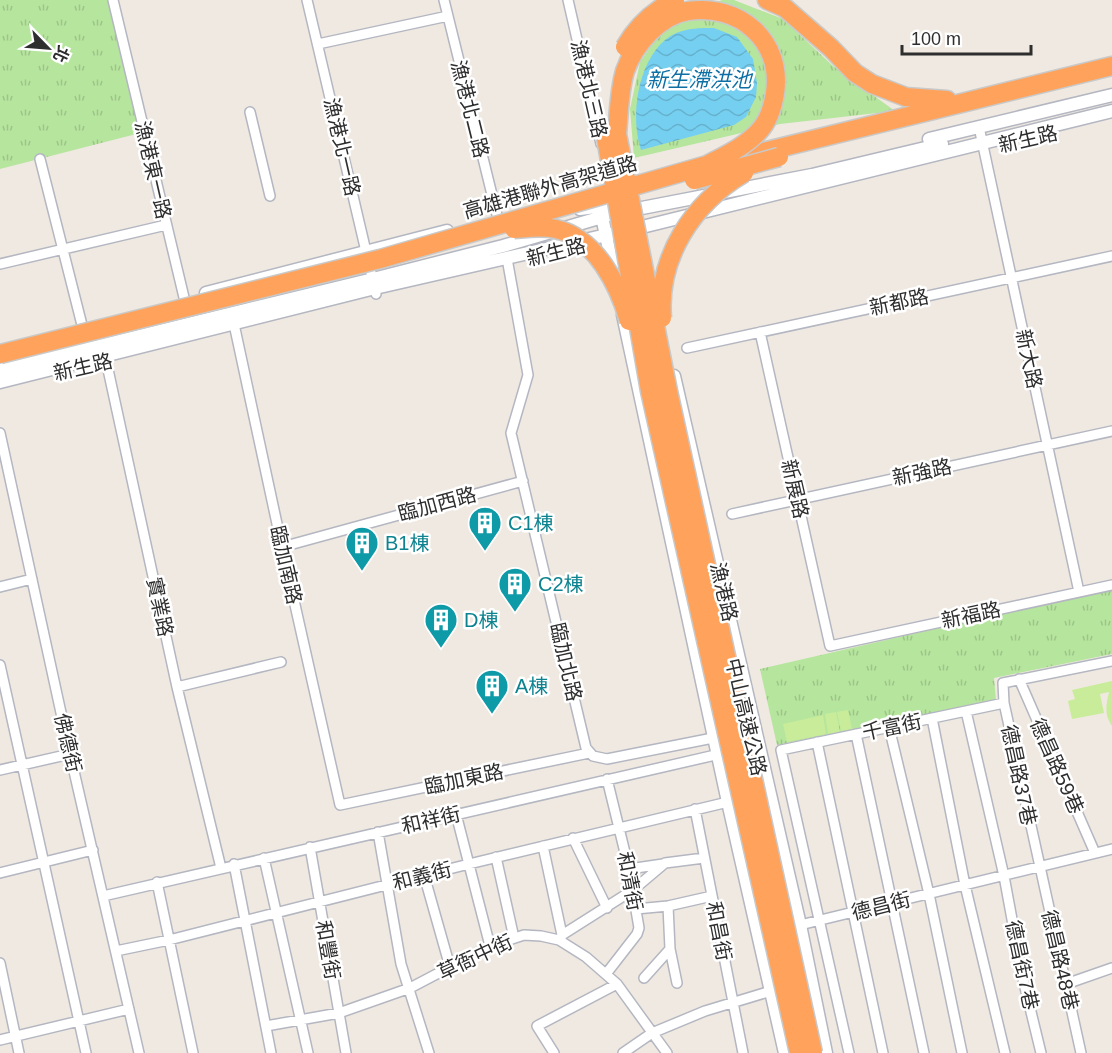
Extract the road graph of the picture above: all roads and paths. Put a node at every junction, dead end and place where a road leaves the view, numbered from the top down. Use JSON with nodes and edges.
{"nodes":[{"id":1,"x":113,"y":0,"type":"edge"},
{"id":2,"x":307,"y":0,"type":"edge"},
{"id":3,"x":444,"y":0,"type":"edge"},
{"id":4,"x":568,"y":0,"type":"edge"},
{"id":5,"x":675,"y":0,"type":"edge"},
{"id":6,"x":767,"y":0,"type":"edge"},
{"id":7,"x":448,"y":16,"type":"junction"},
{"id":8,"x":318,"y":44,"type":"junction"},
{"id":9,"x":1112,"y":66,"type":"edge"},
{"id":10,"x":1112,"y":78,"type":"edge"},
{"id":11,"x":1112,"y":95,"type":"edge"},
{"id":12,"x":964,"y":101,"type":"junction"},
{"id":13,"x":1112,"y":103,"type":"edge"},
{"id":14,"x":1112,"y":111,"type":"edge"},
{"id":15,"x":250,"y":112,"type":"dead end"},
{"id":16,"x":1112,"y":120,"type":"edge"},
{"id":17,"x":982,"y":138,"type":"junction"},
{"id":18,"x":779,"y":158,"type":"junction"},
{"id":19,"x":40,"y":159,"type":"dead end"},
{"id":20,"x":707,"y":165,"type":"junction"},
{"id":21,"x":270,"y":196,"type":"dead end"},
{"id":22,"x":635,"y":206,"type":"junction"},
{"id":23,"x":616,"y":209,"type":"junction"},
{"id":24,"x":505,"y":224,"type":"junction"},
{"id":25,"x":166,"y":225,"type":"junction"},
{"id":26,"x":605,"y":230,"type":"junction"},
{"id":27,"x":640,"y":230,"type":"junction"},
{"id":28,"x":63,"y":249,"type":"junction"},
{"id":29,"x":366,"y":251,"type":"junction"},
{"id":30,"x":1112,"y":256,"type":"edge"},
{"id":31,"x":507,"y":260,"type":"junction"},
{"id":32,"x":0,"y":264,"type":"edge"},
{"id":33,"x":1012,"y":278,"type":"junction"},
{"id":34,"x":375,"y":287,"type":"junction"},
{"id":35,"x":184,"y":299,"type":"junction"},
{"id":36,"x":82,"y":325,"type":"junction"},
{"id":37,"x":235,"y":327,"type":"junction"},
{"id":38,"x":760,"y":332,"type":"junction"},
{"id":39,"x":193,"y":333,"type":"junction"},
{"id":40,"x":0,"y":346,"type":"edge"},
{"id":41,"x":687,"y":348,"type":"dead end"},
{"id":42,"x":0,"y":354,"type":"edge"},
{"id":43,"x":105,"y":354,"type":"junction"},
{"id":44,"x":0,"y":362,"type":"edge"},
{"id":45,"x":0,"y":370,"type":"edge"},
{"id":46,"x":0,"y":384,"type":"edge"},
{"id":47,"x":659,"y":391,"type":"junction"},
{"id":48,"x":1112,"y":431,"type":"edge"},
{"id":49,"x":0,"y":433,"type":"edge"},
{"id":50,"x":1047,"y":445,"type":"junction"},
{"id":51,"x":523,"y":481,"type":"junction"},
{"id":52,"x":797,"y":500,"type":"junction"},
{"id":53,"x":732,"y":514,"type":"dead end"},
{"id":54,"x":282,"y":547,"type":"junction"},
{"id":55,"x":32,"y":579,"type":"junction"},
{"id":56,"x":1112,"y":585,"type":"edge"},
{"id":57,"x":0,"y":586,"type":"edge"},
{"id":58,"x":1079,"y":592,"type":"junction"},
{"id":59,"x":830,"y":646,"type":"joint"},
{"id":60,"x":1112,"y":661,"type":"edge"},
{"id":61,"x":281,"y":662,"type":"dead end"},
{"id":62,"x":0,"y":665,"type":"edge"},
{"id":63,"x":1019,"y":679,"type":"junction"},
{"id":64,"x":177,"y":687,"type":"junction"},
{"id":65,"x":1004,"y":704,"type":"junction"},
{"id":66,"x":966,"y":711,"type":"junction"},
{"id":67,"x":932,"y":718,"type":"junction"},
{"id":68,"x":889,"y":727,"type":"junction"},
{"id":69,"x":755,"y":729,"type":"junction"},
{"id":70,"x":856,"y":734,"type":"junction"},
{"id":71,"x":715,"y":737,"type":"junction"},
{"id":72,"x":817,"y":742,"type":"junction"},
{"id":73,"x":759,"y":746,"type":"junction"},
{"id":74,"x":589,"y":753,"type":"junction"},
{"id":75,"x":70,"y":754,"type":"junction"},
{"id":76,"x":719,"y":754,"type":"junction"},
{"id":77,"x":22,"y":765,"type":"junction"},
{"id":78,"x":0,"y":770,"type":"edge"},
{"id":79,"x":607,"y":779,"type":"junction"},
{"id":80,"x":728,"y":802,"type":"junction"},
{"id":81,"x":340,"y":805,"type":"joint"},
{"id":82,"x":695,"y":809,"type":"junction"},
{"id":83,"x":456,"y":814,"type":"junction"},
{"id":84,"x":619,"y":827,"type":"junction"},
{"id":85,"x":378,"y":832,"type":"junction"},
{"id":86,"x":573,"y":838,"type":"junction"},
{"id":87,"x":543,"y":846,"type":"junction"},
{"id":88,"x":310,"y":847,"type":"junction"},
{"id":89,"x":93,"y":850,"type":"junction"},
{"id":90,"x":1095,"y":853,"type":"junction"},
{"id":91,"x":1111,"y":853,"type":"edge"},
{"id":92,"x":496,"y":857,"type":"junction"},
{"id":93,"x":264,"y":858,"type":"junction"},
{"id":94,"x":704,"y":858,"type":"junction"},
{"id":95,"x":44,"y":863,"type":"junction"},
{"id":96,"x":665,"y":863,"type":"junction"},
{"id":97,"x":234,"y":864,"type":"junction"},
{"id":98,"x":469,"y":864,"type":"junction"},
{"id":99,"x":1039,"y":867,"type":"junction"},
{"id":100,"x":221,"y":868,"type":"junction"},
{"id":101,"x":629,"y":869,"type":"junction"},
{"id":102,"x":0,"y":873,"type":"edge"},
{"id":103,"x":424,"y":875,"type":"junction"},
{"id":104,"x":1004,"y":876,"type":"junction"},
{"id":105,"x":157,"y":882,"type":"junction"},
{"id":106,"x":387,"y":884,"type":"junction"},
{"id":107,"x":965,"y":885,"type":"junction"},
{"id":108,"x":633,"y":890,"type":"junction"},
{"id":109,"x":929,"y":894,"type":"junction"},
{"id":110,"x":103,"y":896,"type":"junction"},
{"id":111,"x":712,"y":896,"type":"junction"},
{"id":112,"x":319,"y":901,"type":"junction"},
{"id":113,"x":892,"y":904,"type":"junction"},
{"id":114,"x":668,"y":906,"type":"junction"},
{"id":115,"x":607,"y":908,"type":"junction"},
{"id":116,"x":636,"y":909,"type":"junction"},
{"id":117,"x":276,"y":912,"type":"junction"},
{"id":118,"x":853,"y":913,"type":"junction"},
{"id":119,"x":245,"y":920,"type":"junction"},
{"id":120,"x":821,"y":921,"type":"junction"},
{"id":121,"x":800,"y":926,"type":"junction"},
{"id":122,"x":758,"y":930,"type":"junction"},
{"id":123,"x":514,"y":938,"type":"junction"},
{"id":124,"x":561,"y":938,"type":"junction"},
{"id":125,"x":169,"y":940,"type":"junction"},
{"id":126,"x":490,"y":946,"type":"junction"},
{"id":127,"x":670,"y":949,"type":"junction"},
{"id":128,"x":116,"y":951,"type":"junction"},
{"id":129,"x":0,"y":963,"type":"edge"},
{"id":130,"x":450,"y":967,"type":"junction"},
{"id":131,"x":1112,"y":968,"type":"edge"},
{"id":132,"x":606,"y":974,"type":"junction"},
{"id":133,"x":644,"y":978,"type":"dead end"},
{"id":134,"x":677,"y":983,"type":"dead end"},
{"id":135,"x":617,"y":984,"type":"junction"},
{"id":136,"x":1066,"y":984,"type":"junction"},
{"id":137,"x":410,"y":988,"type":"junction"},
{"id":138,"x":771,"y":991,"type":"junction"},
{"id":139,"x":734,"y":1002,"type":"junction"},
{"id":140,"x":129,"y":1009,"type":"junction"},
{"id":141,"x":339,"y":1013,"type":"junction"},
{"id":142,"x":79,"y":1021,"type":"junction"},
{"id":143,"x":300,"y":1021,"type":"junction"},
{"id":144,"x":266,"y":1026,"type":"junction"},
{"id":145,"x":652,"y":1033,"type":"junction"},
{"id":146,"x":16,"y":1037,"type":"junction"},
{"id":147,"x":0,"y":1040,"type":"edge"},
{"id":148,"x":19,"y":1053,"type":"edge"},
{"id":149,"x":86,"y":1053,"type":"edge"},
{"id":150,"x":139,"y":1053,"type":"edge"},
{"id":151,"x":193,"y":1053,"type":"edge"},
{"id":152,"x":271,"y":1053,"type":"edge"},
{"id":153,"x":308,"y":1053,"type":"edge"},
{"id":154,"x":346,"y":1053,"type":"edge"},
{"id":155,"x":429,"y":1053,"type":"edge"},
{"id":156,"x":554,"y":1053,"type":"edge"},
{"id":157,"x":623,"y":1053,"type":"edge"},
{"id":158,"x":667,"y":1053,"type":"edge"},
{"id":159,"x":743,"y":1053,"type":"edge"},
{"id":160,"x":785,"y":1053,"type":"edge"},
{"id":161,"x":799,"y":1053,"type":"edge"},
{"id":162,"x":813,"y":1053,"type":"edge"},
{"id":163,"x":826,"y":1053,"type":"edge"},
{"id":164,"x":849,"y":1053,"type":"edge"},
{"id":165,"x":883,"y":1053,"type":"edge"},
{"id":166,"x":924,"y":1053,"type":"edge"},
{"id":167,"x":962,"y":1053,"type":"edge"},
{"id":168,"x":1005,"y":1053,"type":"edge"},
{"id":169,"x":1041,"y":1053,"type":"edge"},
{"id":170,"x":1081,"y":1053,"type":"edge"}],
"edges":[{"from":1,"to":25,"type":"street","name":"漁港東一路"},
{"from":2,"to":8,"type":"street","name":"漁港北一路"},
{"from":3,"to":7,"type":"street","name":"漁港北二路"},
{"from":4,"to":23,"type":"street","name":"漁港北三路"},
{"from":5,"to":47,"type":"highway","bridge":true},
{"from":6,"to":12,"type":"highway"},
{"from":7,"to":8,"type":"street"},
{"from":7,"to":24,"type":"street","name":"漁港北二路"},
{"from":8,"to":29,"type":"street","name":"漁港北一路"},
{"from":9,"to":12,"type":"highway","name":"高雄港聯外高架道路"},
{"from":10,"to":18,"type":"highway","name":"高雄港聯外高架道路"},
{"from":11,"to":17,"type":"street","name":"新生路"},
{"from":12,"to":20,"type":"highway","name":"高雄港聯外高架道路","bridge":true},
{"from":13,"to":17,"type":"street","name":"新生路"},
{"from":14,"to":17,"type":"street","name":"新生路"},
{"from":15,"to":21,"type":"street"},
{"from":16,"to":17,"type":"street","name":"新生路"},
{"from":17,"to":22,"type":"street","name":"新生路"},
{"from":17,"to":27,"type":"street","name":"新生路"},
{"from":17,"to":33,"type":"street","name":"新大路"},
{"from":18,"to":24,"type":"highway","name":"高雄港聯外高架道路","bridge":true},
{"from":18,"to":47,"type":"highway","bridge":true},
{"from":19,"to":28,"type":"street"},
{"from":20,"to":42,"type":"highway","name":"高雄港聯外高架道路","bridge":true},
{"from":20,"to":47,"type":"highway","bridge":true},
{"from":22,"to":23,"type":"street","name":"新生路"},
{"from":22,"to":27,"type":"street","name":"漁港路"},
{"from":23,"to":24,"type":"street","name":"新生路"},
{"from":23,"to":26,"type":"street","name":"新生路"},
{"from":24,"to":29,"type":"street","name":"新生路"},
{"from":24,"to":44,"type":"highway","name":"高雄港聯外高架道路"},
{"from":24,"to":47,"type":"highway","bridge":true},
{"from":25,"to":28,"type":"street"},
{"from":25,"to":35,"type":"street","name":"漁港東一路"},
{"from":26,"to":27,"type":"street","name":"新生路"},
{"from":26,"to":31,"type":"street","name":"新生路"},
{"from":26,"to":34,"type":"street","name":"新生路"},
{"from":26,"to":71,"type":"street","name":"漁港路"},
{"from":27,"to":69,"type":"street","name":"漁港路"},
{"from":28,"to":32,"type":"street"},
{"from":28,"to":36,"type":"street"},
{"from":29,"to":34,"type":"street","name":"漁港北一路"},
{"from":29,"to":35,"type":"street","name":"新生路"},
{"from":30,"to":33,"type":"street","name":"新都路"},
{"from":31,"to":34,"type":"street","name":"新生路"},
{"from":31,"to":51,"type":"street","name":"臨加北路"},
{"from":33,"to":38,"type":"street","name":"新都路"},
{"from":33,"to":50,"type":"street","name":"新大路"},
{"from":34,"to":37,"type":"street","name":"新生路"},
{"from":34,"to":39,"type":"street","name":"新生路"},
{"from":35,"to":36,"type":"street","name":"新生路"},
{"from":35,"to":39,"type":"street","name":"漁港東一路"},
{"from":36,"to":40,"type":"street","name":"新生路"},
{"from":37,"to":39,"type":"street","name":"新生路"},
{"from":37,"to":54,"type":"street","name":"臨加南路"},
{"from":38,"to":41,"type":"street","name":"新都路"},
{"from":38,"to":52,"type":"street","name":"新展路"},
{"from":39,"to":43,"type":"street","name":"新生路"},
{"from":43,"to":45,"type":"street","name":"新生路"},
{"from":43,"to":46,"type":"street","name":"新生路"},
{"from":43,"to":64,"type":"street","name":"實業路"},
{"from":47,"to":161,"type":"highway","name":"中山高速公路","bridge":true},
{"from":47,"to":162,"type":"highway","name":"中山高速公路","bridge":true},
{"from":48,"to":50,"type":"street","name":"新強路"},
{"from":49,"to":55,"type":"street","name":"佛德街"},
{"from":50,"to":52,"type":"street","name":"新強路"},
{"from":50,"to":58,"type":"street","name":"新大路"},
{"from":51,"to":54,"type":"street","name":"臨加西路"},
{"from":51,"to":74,"type":"street","name":"臨加北路"},
{"from":52,"to":53,"type":"street","name":"新強路"},
{"from":52,"to":59,"type":"street","name":"新展路"},
{"from":54,"to":81,"type":"street","name":"臨加南路"},
{"from":55,"to":57,"type":"street"},
{"from":55,"to":75,"type":"street","name":"佛德街"},
{"from":56,"to":58,"type":"street","name":"新福路"},
{"from":58,"to":59,"type":"street","name":"新福路"},
{"from":60,"to":63,"type":"street"},
{"from":61,"to":64,"type":"street"},
{"from":62,"to":77,"type":"street"},
{"from":63,"to":65,"type":"street","name":"德昌路37巷"},
{"from":63,"to":90,"type":"street","name":"德昌路59巷"},
{"from":64,"to":100,"type":"street","name":"實業路"},
{"from":65,"to":66,"type":"street","name":"千富街"},
{"from":65,"to":99,"type":"street","name":"德昌路37巷"},
{"from":66,"to":67,"type":"street","name":"千富街"},
{"from":66,"to":104,"type":"street","name":"德昌街7巷"},
{"from":67,"to":68,"type":"street","name":"千富街"},
{"from":67,"to":107,"type":"street"},
{"from":68,"to":70,"type":"street","name":"千富街"},
{"from":68,"to":109,"type":"street"},
{"from":69,"to":71,"type":"street"},
{"from":69,"to":73,"type":"street","name":"漁港路"},
{"from":70,"to":72,"type":"street","name":"千富街"},
{"from":70,"to":113,"type":"street"},
{"from":71,"to":74,"type":"street"},
{"from":71,"to":76,"type":"street","name":"漁港路"},
{"from":72,"to":118,"type":"street"},
{"from":72,"to":120,"type":"street","name":"千富街"},
{"from":73,"to":76,"type":"street","name":"和祥街"},
{"from":73,"to":121,"type":"street","name":"漁港路"},
{"from":74,"to":81,"type":"street","name":"臨加東路"},
{"from":75,"to":77,"type":"street"},
{"from":75,"to":89,"type":"street","name":"佛德街"},
{"from":76,"to":79,"type":"street","name":"和祥街"},
{"from":76,"to":80,"type":"street","name":"漁港路"},
{"from":77,"to":78,"type":"street"},
{"from":77,"to":95,"type":"street"},
{"from":79,"to":83,"type":"street","name":"和祥街"},
{"from":79,"to":84,"type":"street","name":"和清街"},
{"from":80,"to":82,"type":"street","name":"和義街"},
{"from":80,"to":122,"type":"street","name":"漁港路"},
{"from":82,"to":84,"type":"street","name":"和義街"},
{"from":82,"to":94,"type":"street","name":"和昌街"},
{"from":83,"to":85,"type":"street","name":"和祥街"},
{"from":83,"to":98,"type":"street"},
{"from":84,"to":86,"type":"street","name":"和義街"},
{"from":84,"to":101,"type":"street","name":"和清街"},
{"from":85,"to":88,"type":"street","name":"和祥街"},
{"from":85,"to":106,"type":"street"},
{"from":86,"to":87,"type":"street","name":"和義街"},
{"from":86,"to":115,"type":"street"},
{"from":87,"to":92,"type":"street","name":"和義街"},
{"from":87,"to":124,"type":"street"},
{"from":88,"to":93,"type":"street","name":"和祥街"},
{"from":88,"to":112,"type":"street","name":"和豐街"},
{"from":89,"to":95,"type":"street"},
{"from":89,"to":110,"type":"street","name":"佛德街"},
{"from":90,"to":91,"type":"street","name":"德昌街"},
{"from":90,"to":99,"type":"street","name":"德昌街"},
{"from":92,"to":98,"type":"street","name":"和義街"},
{"from":92,"to":123,"type":"street"},
{"from":93,"to":97,"type":"street","name":"和祥街"},
{"from":93,"to":117,"type":"street"},
{"from":94,"to":96,"type":"street"},
{"from":94,"to":111,"type":"street","name":"和昌街"},
{"from":95,"to":102,"type":"street"},
{"from":95,"to":142,"type":"street"},
{"from":96,"to":101,"type":"street"},
{"from":96,"to":108,"type":"street"},
{"from":97,"to":100,"type":"street","name":"和祥街"},
{"from":97,"to":119,"type":"street"},
{"from":98,"to":103,"type":"street","name":"和義街"},
{"from":98,"to":126,"type":"street"},
{"from":99,"to":104,"type":"street","name":"德昌街"},
{"from":99,"to":136,"type":"street","name":"德昌路48巷"},
{"from":100,"to":105,"type":"street","name":"和祥街"},
{"from":101,"to":108,"type":"street","name":"和清街"},
{"from":103,"to":106,"type":"street","name":"和義街"},
{"from":103,"to":130,"type":"street"},
{"from":104,"to":107,"type":"street","name":"德昌街"},
{"from":104,"to":169,"type":"street","name":"德昌街7巷"},
{"from":105,"to":110,"type":"street","name":"和祥街"},
{"from":105,"to":125,"type":"street"},
{"from":106,"to":112,"type":"street","name":"和義街"},
{"from":106,"to":137,"type":"street"},
{"from":107,"to":109,"type":"street","name":"德昌街"},
{"from":107,"to":168,"type":"street"},
{"from":108,"to":115,"type":"street"},
{"from":108,"to":116,"type":"street","name":"和清街"},
{"from":109,"to":113,"type":"street","name":"德昌街"},
{"from":109,"to":167,"type":"street"},
{"from":110,"to":128,"type":"street","name":"佛德街"},
{"from":111,"to":114,"type":"street"},
{"from":111,"to":139,"type":"street","name":"和昌街"},
{"from":112,"to":117,"type":"street","name":"和義街"},
{"from":112,"to":141,"type":"street","name":"和豐街"},
{"from":113,"to":118,"type":"street","name":"德昌街"},
{"from":113,"to":166,"type":"street"},
{"from":114,"to":116,"type":"street"},
{"from":114,"to":127,"type":"street"},
{"from":115,"to":124,"type":"street"},
{"from":116,"to":132,"type":"street","name":"和清街"},
{"from":117,"to":119,"type":"street","name":"和義街"},
{"from":117,"to":143,"type":"street"},
{"from":118,"to":120,"type":"street","name":"德昌街"},
{"from":118,"to":165,"type":"street"},
{"from":119,"to":125,"type":"street","name":"和義街"},
{"from":119,"to":144,"type":"street"},
{"from":120,"to":121,"type":"street","name":"德昌街"},
{"from":120,"to":164,"type":"street"},
{"from":121,"to":122,"type":"street","name":"德昌街"},
{"from":121,"to":163,"type":"street","name":"漁港路"},
{"from":122,"to":138,"type":"street","name":"漁港路"},
{"from":123,"to":124,"type":"street","name":"草衙中街"},
{"from":123,"to":126,"type":"street","name":"草衙中街"},
{"from":124,"to":132,"type":"street","name":"草衙中街"},
{"from":125,"to":128,"type":"street","name":"和義街"},
{"from":125,"to":151,"type":"street"},
{"from":126,"to":130,"type":"street","name":"草衙中街"},
{"from":127,"to":133,"type":"street"},
{"from":127,"to":134,"type":"street"},
{"from":128,"to":140,"type":"street","name":"佛德街"},
{"from":129,"to":146,"type":"street"},
{"from":130,"to":137,"type":"street","name":"草衙中街"},
{"from":131,"to":136,"type":"street"},
{"from":132,"to":135,"type":"street","name":"草衙中街"},
{"from":135,"to":145,"type":"street","name":"草衙中街"},
{"from":135,"to":156,"type":"street"},
{"from":136,"to":170,"type":"street","name":"德昌路48巷"},
{"from":137,"to":141,"type":"street","name":"草衙中街"},
{"from":137,"to":155,"type":"street"},
{"from":138,"to":139,"type":"street"},
{"from":138,"to":160,"type":"street","name":"漁港路"},
{"from":139,"to":145,"type":"street"},
{"from":139,"to":159,"type":"street","name":"和昌街"},
{"from":140,"to":142,"type":"street"},
{"from":140,"to":150,"type":"street","name":"佛德街"},
{"from":141,"to":143,"type":"street","name":"草衙中街"},
{"from":141,"to":154,"type":"street","name":"和豐街"},
{"from":142,"to":146,"type":"street"},
{"from":142,"to":149,"type":"street"},
{"from":143,"to":144,"type":"street","name":"草衙中街"},
{"from":143,"to":153,"type":"street"},
{"from":144,"to":152,"type":"street"},
{"from":145,"to":157,"type":"street"},
{"from":145,"to":158,"type":"street","name":"草衙中街"},
{"from":146,"to":147,"type":"street"},
{"from":146,"to":148,"type":"street"}]}
